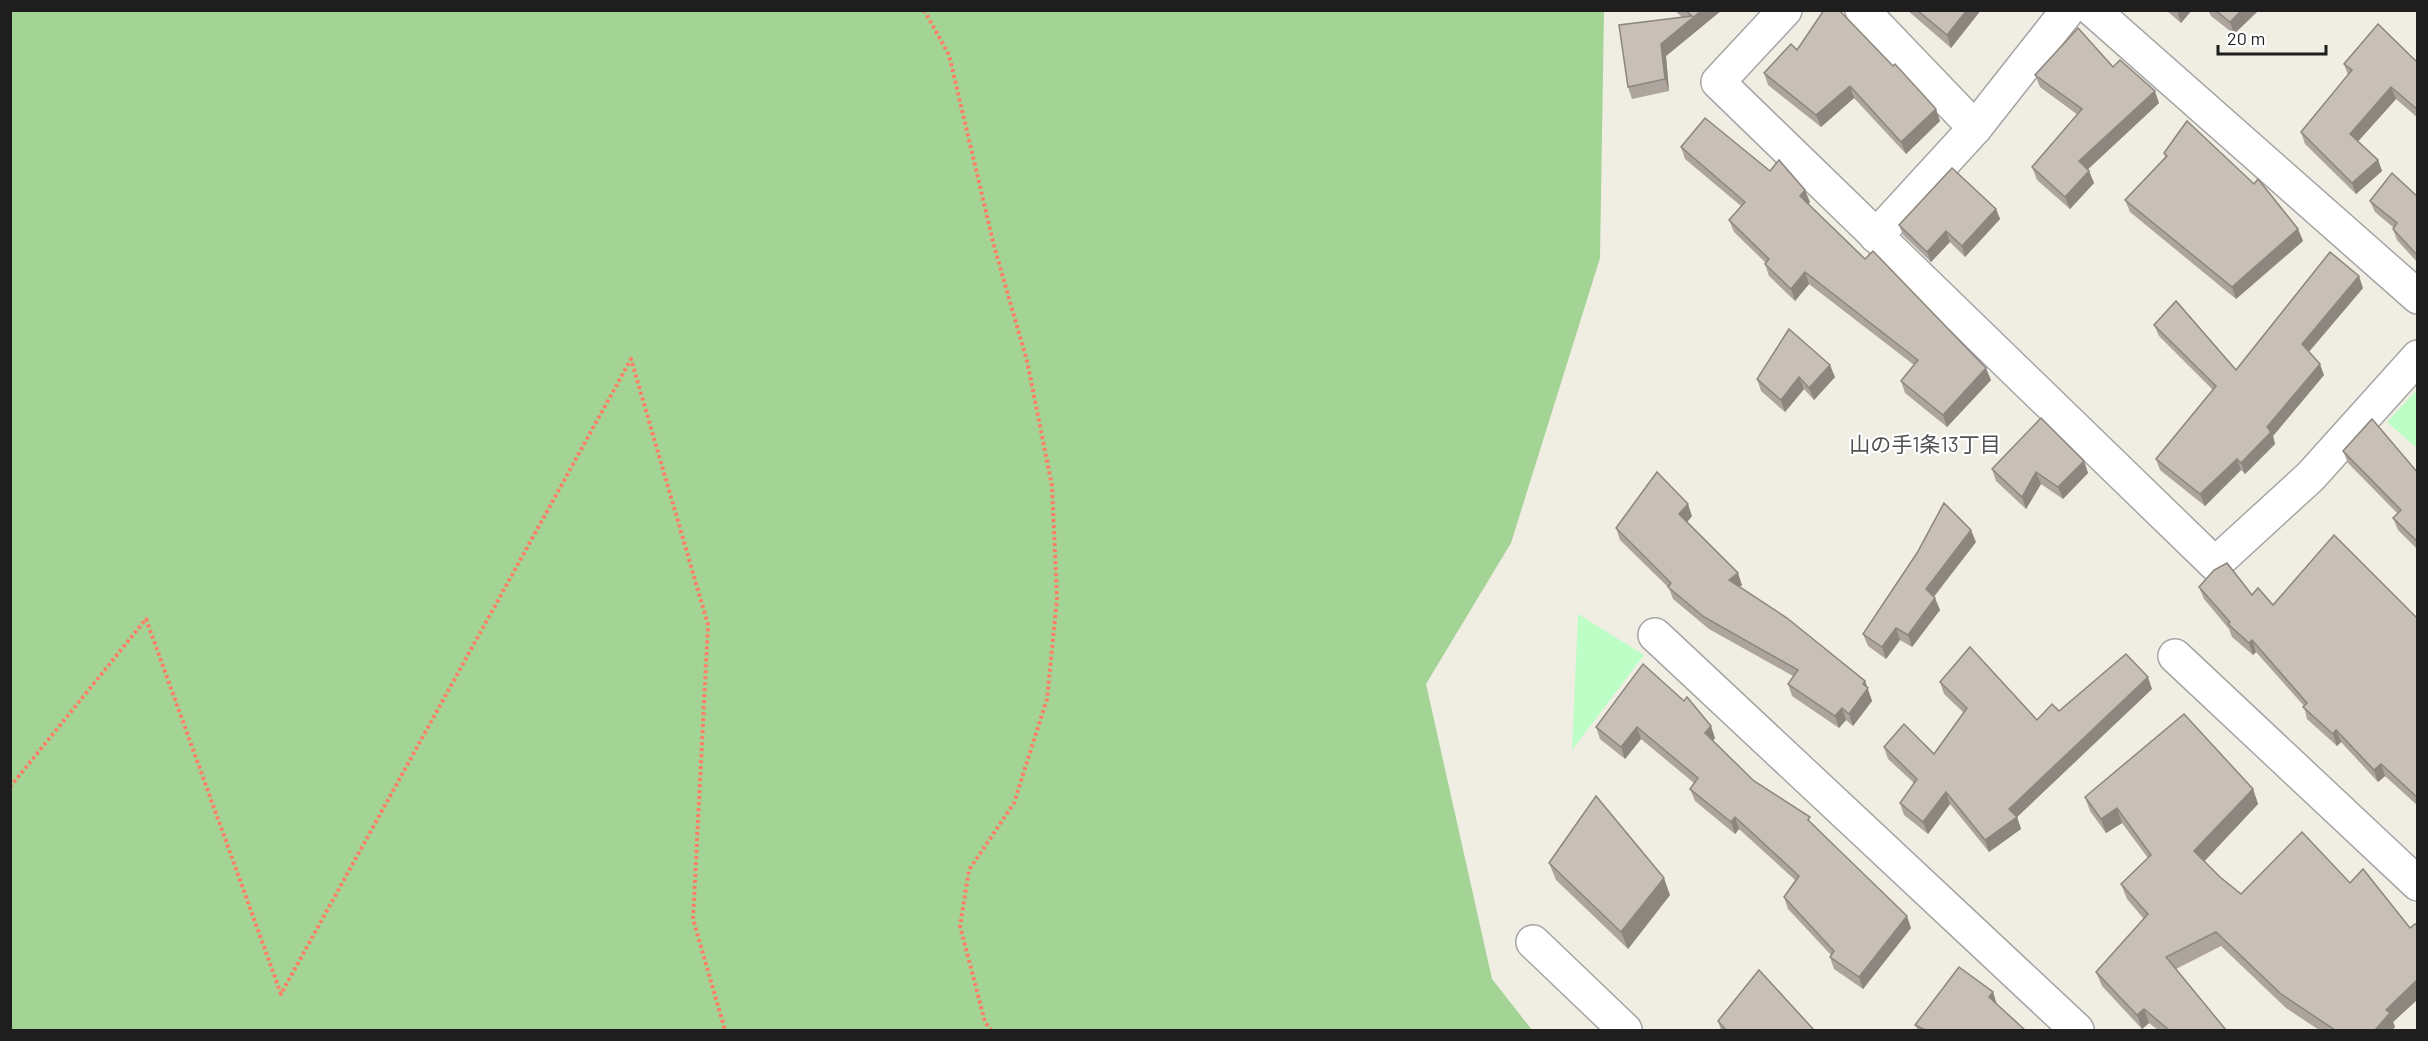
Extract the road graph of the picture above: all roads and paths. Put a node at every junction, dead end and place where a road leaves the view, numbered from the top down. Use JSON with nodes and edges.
{"nodes":[{"id":1,"x":924,"y":10,"type":"edge"},
{"id":2,"x":1785,"y":10,"type":"edge"},
{"id":3,"x":1862,"y":10,"type":"edge"},
{"id":4,"x":2068,"y":10,"type":"edge"},
{"id":5,"x":2093,"y":10,"type":"edge"},
{"id":6,"x":1976,"y":128,"type":"junction"},
{"id":7,"x":1876,"y":236,"type":"junction"},
{"id":8,"x":2418,"y":297,"type":"edge"},
{"id":9,"x":2418,"y":357,"type":"edge"},
{"id":10,"x":1655,"y":635,"type":"dead end"},
{"id":11,"x":2175,"y":656,"type":"dead end"},
{"id":12,"x":10,"y":787,"type":"edge"},
{"id":13,"x":2418,"y":884,"type":"edge"},
{"id":14,"x":1533,"y":942,"type":"dead end"},
{"id":15,"x":725,"y":1030,"type":"edge"},
{"id":16,"x":991,"y":1030,"type":"edge"},
{"id":17,"x":1625,"y":1030,"type":"edge"},
{"id":18,"x":2077,"y":1030,"type":"edge"}],
"edges":[{"from":1,"to":16,"type":"path"},
{"from":2,"to":7,"type":"street"},
{"from":3,"to":6,"type":"street"},
{"from":4,"to":6,"type":"street"},
{"from":5,"to":8,"type":"street"},
{"from":6,"to":7,"type":"street"},
{"from":7,"to":9,"type":"street"},
{"from":10,"to":18,"type":"street"},
{"from":11,"to":13,"type":"street"},
{"from":12,"to":15,"type":"path"},
{"from":14,"to":17,"type":"street"}]}
